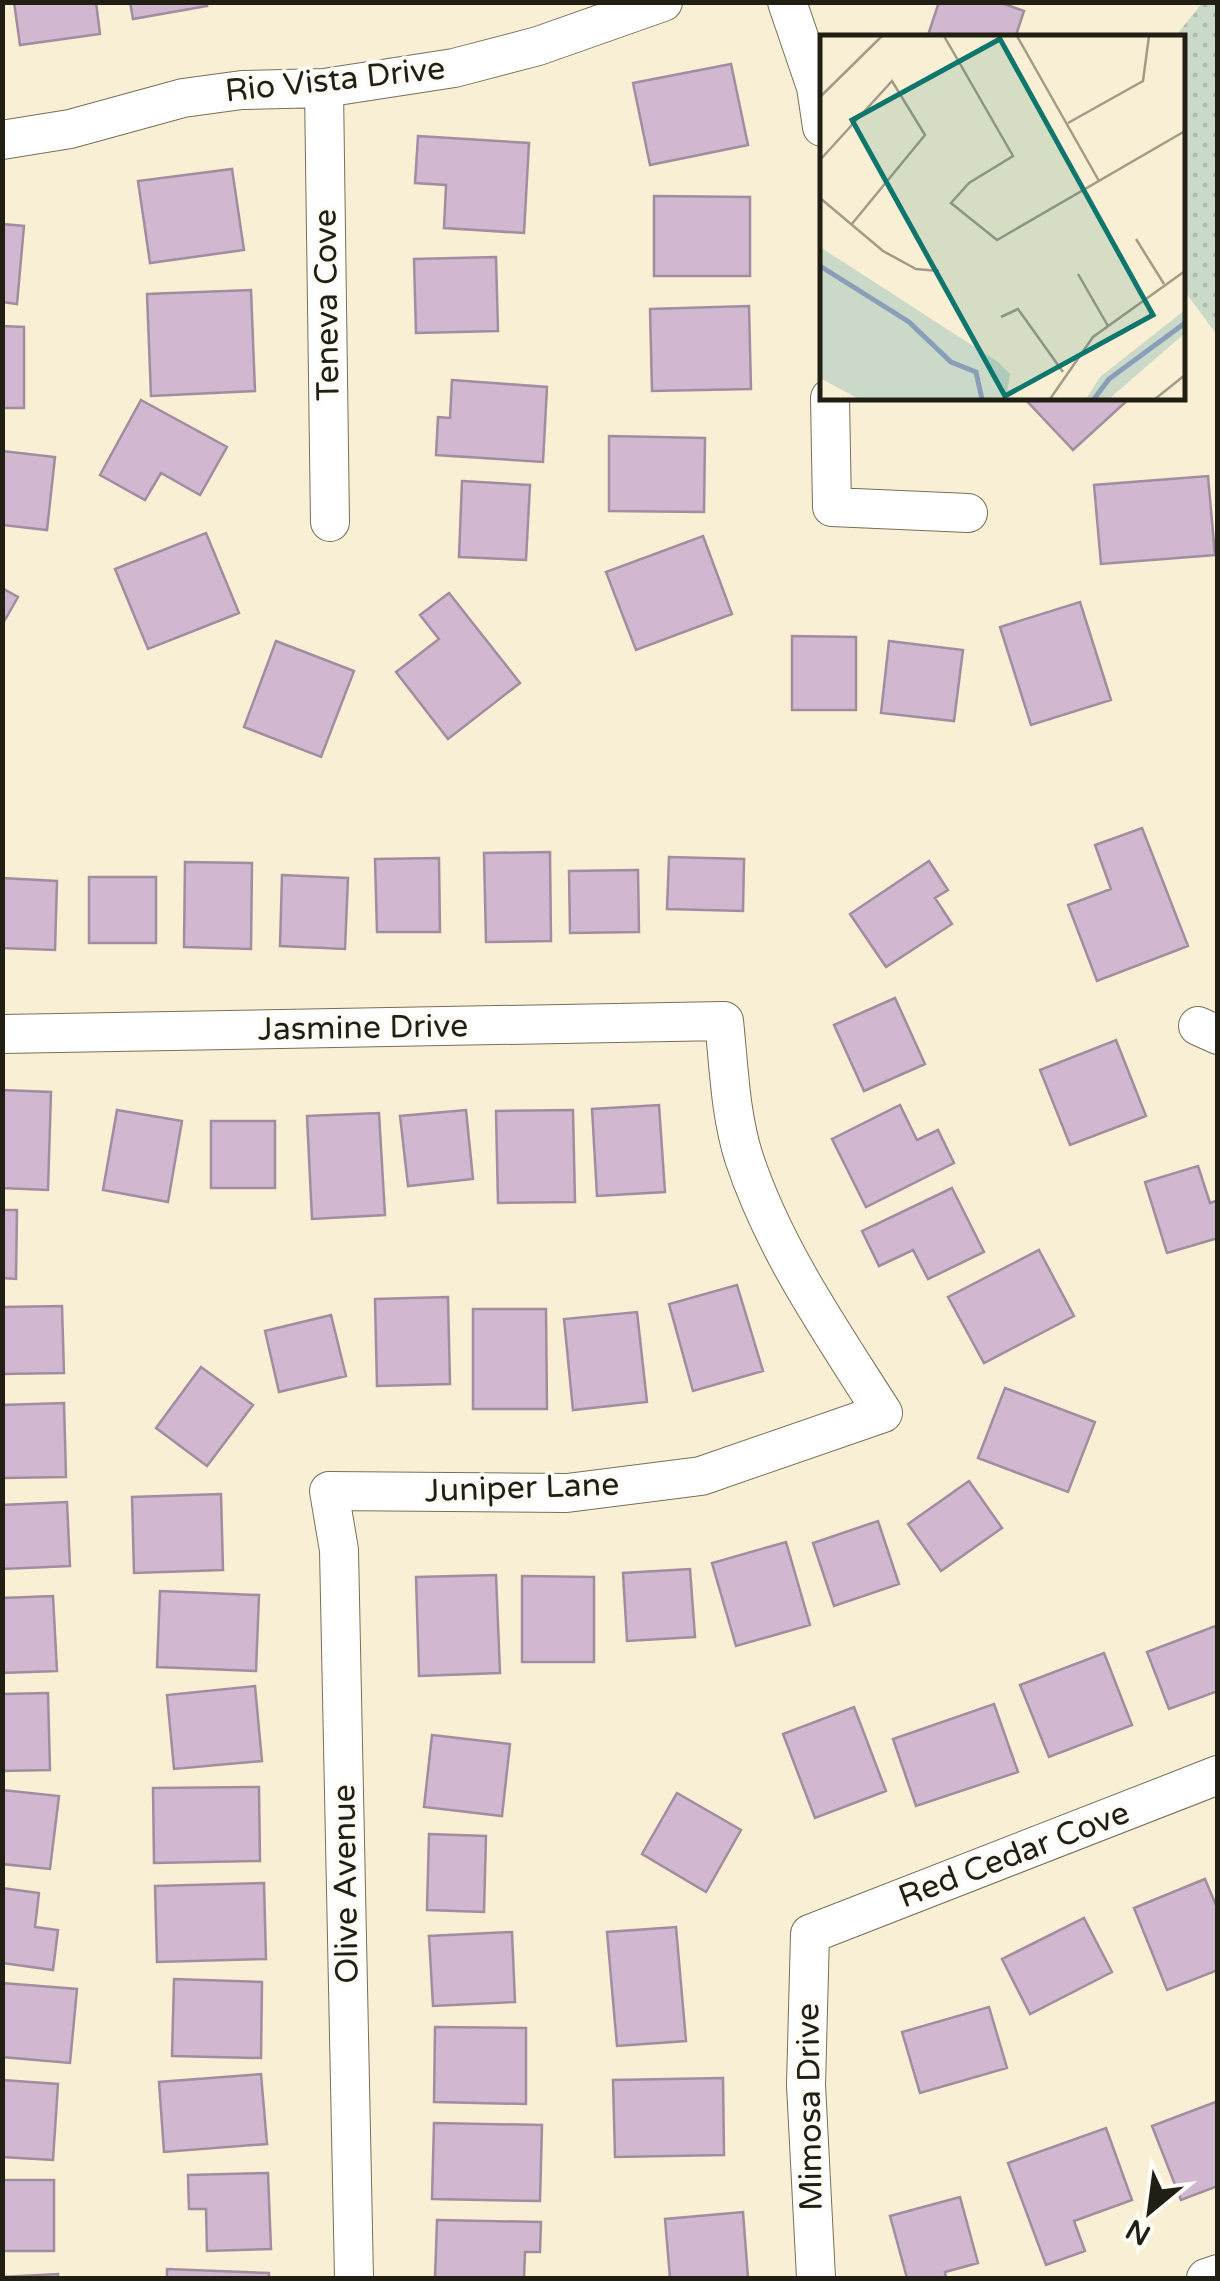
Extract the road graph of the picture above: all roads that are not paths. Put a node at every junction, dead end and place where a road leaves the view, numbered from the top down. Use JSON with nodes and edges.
{"nodes":[{"id":1,"x":663,"y":2,"type":"edge"},
{"id":2,"x":787,"y":2,"type":"edge"},
{"id":3,"x":324,"y":88,"type":"junction"},
{"id":4,"x":820,"y":114,"type":"edge"},
{"id":5,"x":2,"y":140,"type":"edge"},
{"id":6,"x":830,"y":400,"type":"edge"},
{"id":7,"x":968,"y":513,"type":"dead end"},
{"id":8,"x":330,"y":522,"type":"dead end"},
{"id":9,"x":2,"y":1034,"type":"edge"},
{"id":10,"x":883,"y":1413,"type":"joint"},
{"id":11,"x":329,"y":1491,"type":"joint"},
{"id":12,"x":1218,"y":1776,"type":"edge"},
{"id":13,"x":810,"y":1934,"type":"joint"},
{"id":14,"x":1218,"y":2274,"type":"edge"},
{"id":15,"x":354,"y":2278,"type":"edge"},
{"id":16,"x":816,"y":2278,"type":"edge"},
{"id":17,"x":1206,"y":2278,"type":"edge"}],
"edges":[{"from":1,"to":3,"type":"street","name":"Rio Vista Drive"},
{"from":2,"to":4,"type":"street"},
{"from":3,"to":5,"type":"street","name":"Rio Vista Drive"},
{"from":3,"to":8,"type":"street","name":"Teneva Cove"},
{"from":6,"to":7,"type":"street"},
{"from":9,"to":10,"type":"street","name":"Jasmine Drive"},
{"from":10,"to":11,"type":"street","name":"Juniper Lane"},
{"from":11,"to":15,"type":"street","name":"Olive Avenue"},
{"from":12,"to":13,"type":"street","name":"Red Cedar Cove"},
{"from":13,"to":16,"type":"street","name":"Mimosa Drive"},
{"from":14,"to":17,"type":"street"}]}
